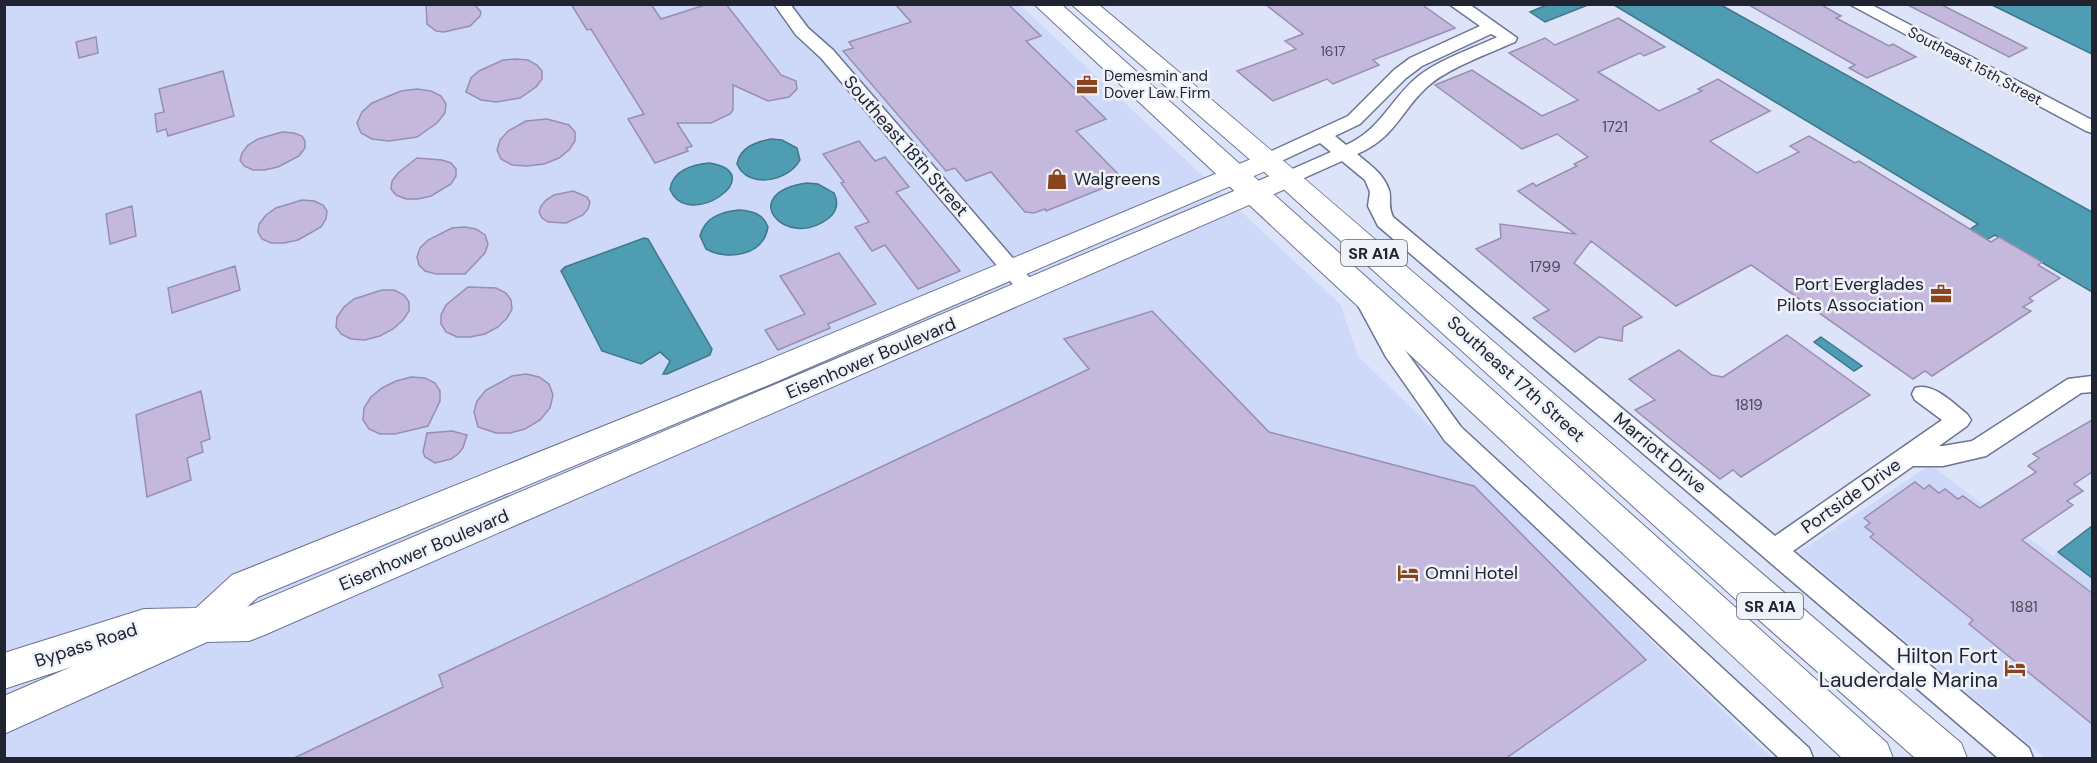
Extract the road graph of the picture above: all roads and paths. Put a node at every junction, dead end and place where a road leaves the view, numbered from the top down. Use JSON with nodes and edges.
{"nodes":[{"id":1,"x":782,"y":4,"type":"edge"},
{"id":2,"x":1048,"y":4,"type":"edge"},
{"id":3,"x":1083,"y":4,"type":"edge"},
{"id":4,"x":1457,"y":4,"type":"edge"},
{"id":5,"x":1857,"y":4,"type":"edge"},
{"id":6,"x":1492,"y":27,"type":"junction"},
{"id":7,"x":1113,"y":31,"type":"junction"},
{"id":8,"x":2092,"y":128,"type":"edge"},
{"id":9,"x":1323,"y":136,"type":"junction"},
{"id":10,"x":1343,"y":152,"type":"junction"},
{"id":11,"x":1278,"y":169,"type":"junction"},
{"id":12,"x":1243,"y":185,"type":"junction"},
{"id":13,"x":1020,"y":280,"type":"junction"},
{"id":14,"x":1363,"y":294,"type":"junction"},
{"id":15,"x":2092,"y":384,"type":"edge"},
{"id":16,"x":1923,"y":394,"type":"dead end"},
{"id":17,"x":1909,"y":456,"type":"junction"},
{"id":18,"x":1775,"y":550,"type":"junction"},
{"id":19,"x":204,"y":625,"type":"junction"},
{"id":20,"x":4,"y":671,"type":"edge"},
{"id":21,"x":78,"y":681,"type":"junction"},
{"id":22,"x":4,"y":692,"type":"edge"},
{"id":23,"x":4,"y":716,"type":"edge"},
{"id":24,"x":1863,"y":751,"type":"edge"},
{"id":25,"x":1792,"y":752,"type":"edge"},
{"id":26,"x":1946,"y":759,"type":"edge"},
{"id":27,"x":2019,"y":759,"type":"edge"}],
"edges":[{"from":1,"to":13,"type":"street","name":"Southeast 18th Street"},
{"from":2,"to":7,"type":"main road"},
{"from":2,"to":12,"type":"main road","number":"SR A1A"},
{"from":3,"to":7,"type":"main road","name":"Southeast 17th Street","number":"SR A1A"},
{"from":4,"to":6,"type":"street"},
{"from":5,"to":8,"type":"street","name":"Southeast 15th Street"},
{"from":6,"to":9,"type":"street","name":"Eisenhower Boulevard"},
{"from":6,"to":10,"type":"street","name":"Eisenhower Boulevard"},
{"from":7,"to":11,"type":"main road","name":"Southeast 17th Street","number":"SR A1A"},
{"from":9,"to":10,"type":"street","name":"Marriott Drive"},
{"from":9,"to":11,"type":"street","name":"Eisenhower Boulevard"},
{"from":10,"to":11,"type":"street","name":"Eisenhower Boulevard"},
{"from":10,"to":18,"type":"street","name":"Marriott Drive"},
{"from":11,"to":12,"type":"street","name":"Eisenhower Boulevard"},
{"from":11,"to":26,"type":"main road","name":"Southeast 17th Street","number":"SR A1A"},
{"from":12,"to":13,"type":"street","name":"Eisenhower Boulevard"},
{"from":12,"to":14,"type":"main road","number":"SR A1A"},
{"from":13,"to":19,"type":"street","name":"Eisenhower Boulevard"},
{"from":14,"to":24,"type":"main road","number":"SR A1A"},
{"from":14,"to":25,"type":"street"},
{"from":15,"to":17,"type":"street","name":"Portside Drive"},
{"from":16,"to":17,"type":"street"},
{"from":17,"to":18,"type":"street","name":"Portside Drive"},
{"from":18,"to":27,"type":"street","name":"Marriott Drive"},
{"from":19,"to":20,"type":"street","name":"Bypass Road"},
{"from":19,"to":21,"type":"street","name":"Eisenhower Boulevard"},
{"from":21,"to":22,"type":"street","name":"Bypass Road"},
{"from":21,"to":23,"type":"street","name":"Eisenhower Boulevard"}]}
